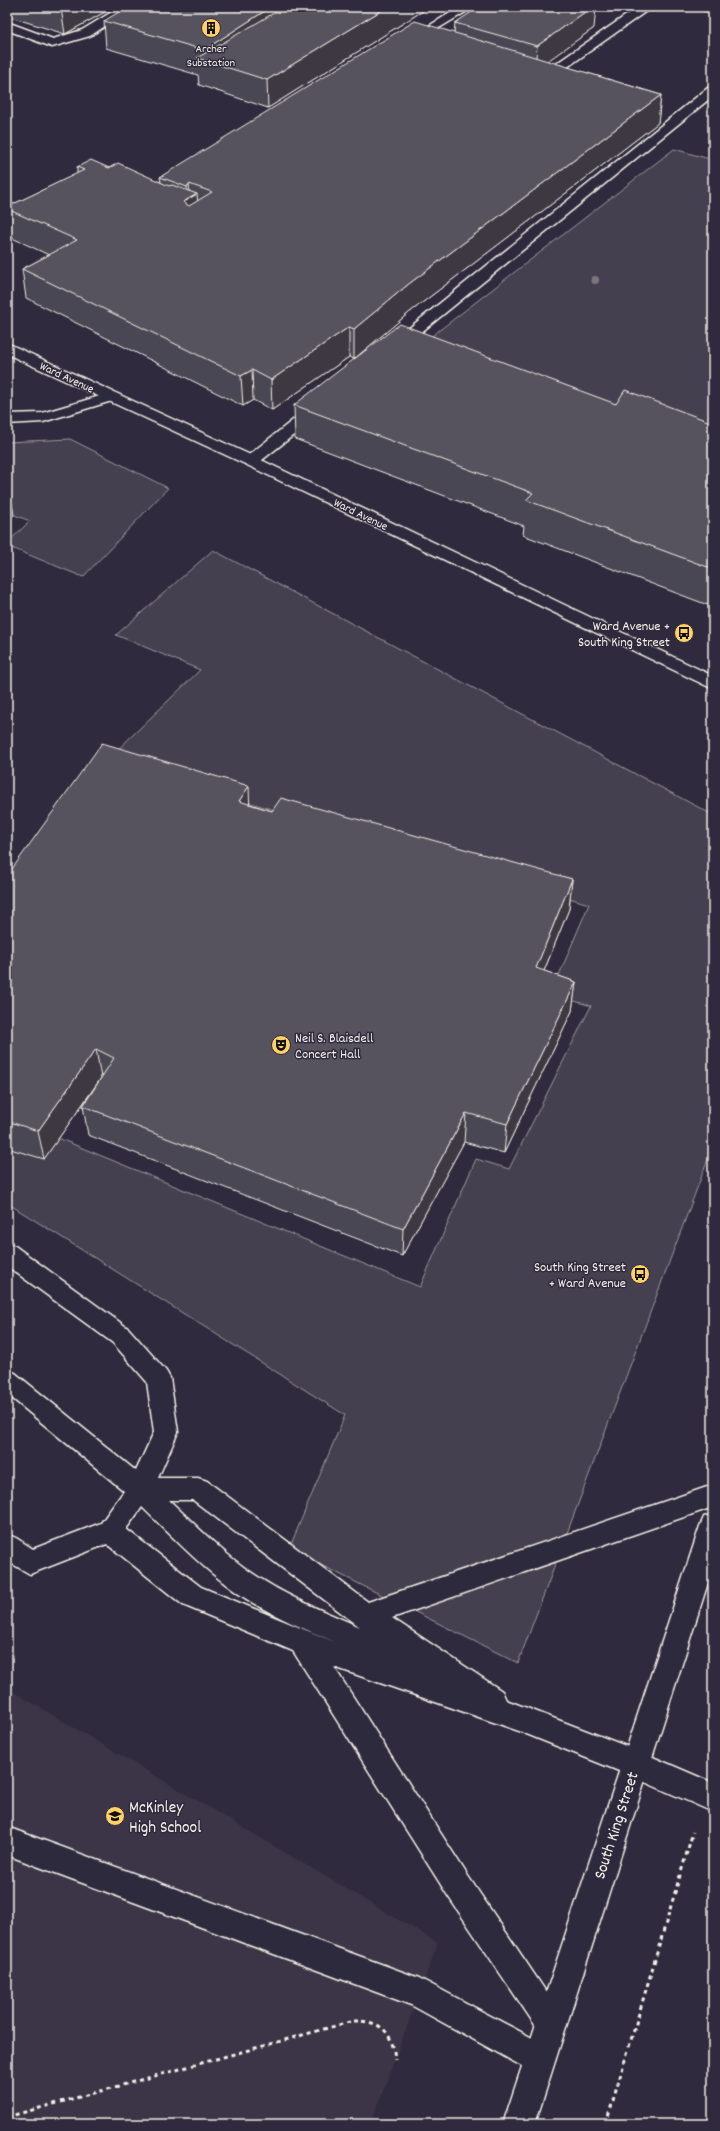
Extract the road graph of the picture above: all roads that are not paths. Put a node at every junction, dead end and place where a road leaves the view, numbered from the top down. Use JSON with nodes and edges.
{"nodes":[{"id":1,"x":128,"y":7,"type":"edge"},
{"id":2,"x":468,"y":7,"type":"edge"},
{"id":3,"x":646,"y":7,"type":"edge"},
{"id":4,"x":7,"y":26,"type":"edge"},
{"id":5,"x":400,"y":47,"type":"edge"},
{"id":6,"x":533,"y":86,"type":"edge"},
{"id":7,"x":713,"y":90,"type":"edge"},
{"id":8,"x":7,"y":348,"type":"edge"},
{"id":9,"x":384,"y":355,"type":"edge"},
{"id":10,"x":110,"y":397,"type":"junction"},
{"id":11,"x":328,"y":400,"type":"edge"},
{"id":12,"x":7,"y":419,"type":"edge"},
{"id":13,"x":251,"y":461,"type":"junction"},
{"id":14,"x":713,"y":683,"type":"edge"},
{"id":15,"x":7,"y":1253,"type":"edge"},
{"id":16,"x":7,"y":1380,"type":"edge"},
{"id":17,"x":140,"y":1489,"type":"junction"},
{"id":18,"x":713,"y":1496,"type":"edge"},
{"id":19,"x":713,"y":1526,"type":"edge"},
{"id":20,"x":110,"y":1531,"type":"junction"},
{"id":21,"x":7,"y":1546,"type":"edge"},
{"id":22,"x":366,"y":1615,"type":"junction"},
{"id":23,"x":302,"y":1641,"type":"junction"},
{"id":24,"x":441,"y":1666,"type":"junction"},
{"id":25,"x":520,"y":1718,"type":"junction"},
{"id":26,"x":634,"y":1763,"type":"junction"},
{"id":27,"x":713,"y":1798,"type":"edge"},
{"id":28,"x":7,"y":1841,"type":"edge"},
{"id":29,"x":551,"y":2024,"type":"junction"},
{"id":30,"x":540,"y":2059,"type":"junction"},
{"id":31,"x":519,"y":2124,"type":"edge"}],
"edges":[{"from":1,"to":4,"type":"main road"},
{"from":2,"to":5,"type":"lane"},
{"from":3,"to":6,"type":"lane"},
{"from":7,"to":9,"type":"main road"},
{"from":8,"to":10,"type":"main road","name":"Ward Avenue"},
{"from":10,"to":12,"type":"lane"},
{"from":10,"to":13,"type":"main road","name":"Ward Avenue"},
{"from":11,"to":13,"type":"main road"},
{"from":13,"to":14,"type":"main road","name":"Ward Avenue"},
{"from":15,"to":17,"type":"lane"},
{"from":16,"to":17,"type":"lane"},
{"from":17,"to":20,"type":"lane"},
{"from":17,"to":22,"type":"lane"},
{"from":17,"to":24,"type":"lane"},
{"from":18,"to":22,"type":"lane"},
{"from":19,"to":26,"type":"main road","name":"South King Street"},
{"from":20,"to":21,"type":"lane"},
{"from":20,"to":23,"type":"lane"},
{"from":22,"to":24,"type":"lane"},
{"from":23,"to":25,"type":"lane"},
{"from":23,"to":29,"type":"lane"},
{"from":24,"to":25,"type":"lane"},
{"from":25,"to":26,"type":"lane"},
{"from":26,"to":27,"type":"main road"},
{"from":26,"to":29,"type":"main road","name":"South King Street"},
{"from":28,"to":30,"type":"lane"},
{"from":29,"to":30,"type":"main road","name":"South King Street"},
{"from":30,"to":31,"type":"main road","name":"South King Street"}]}
